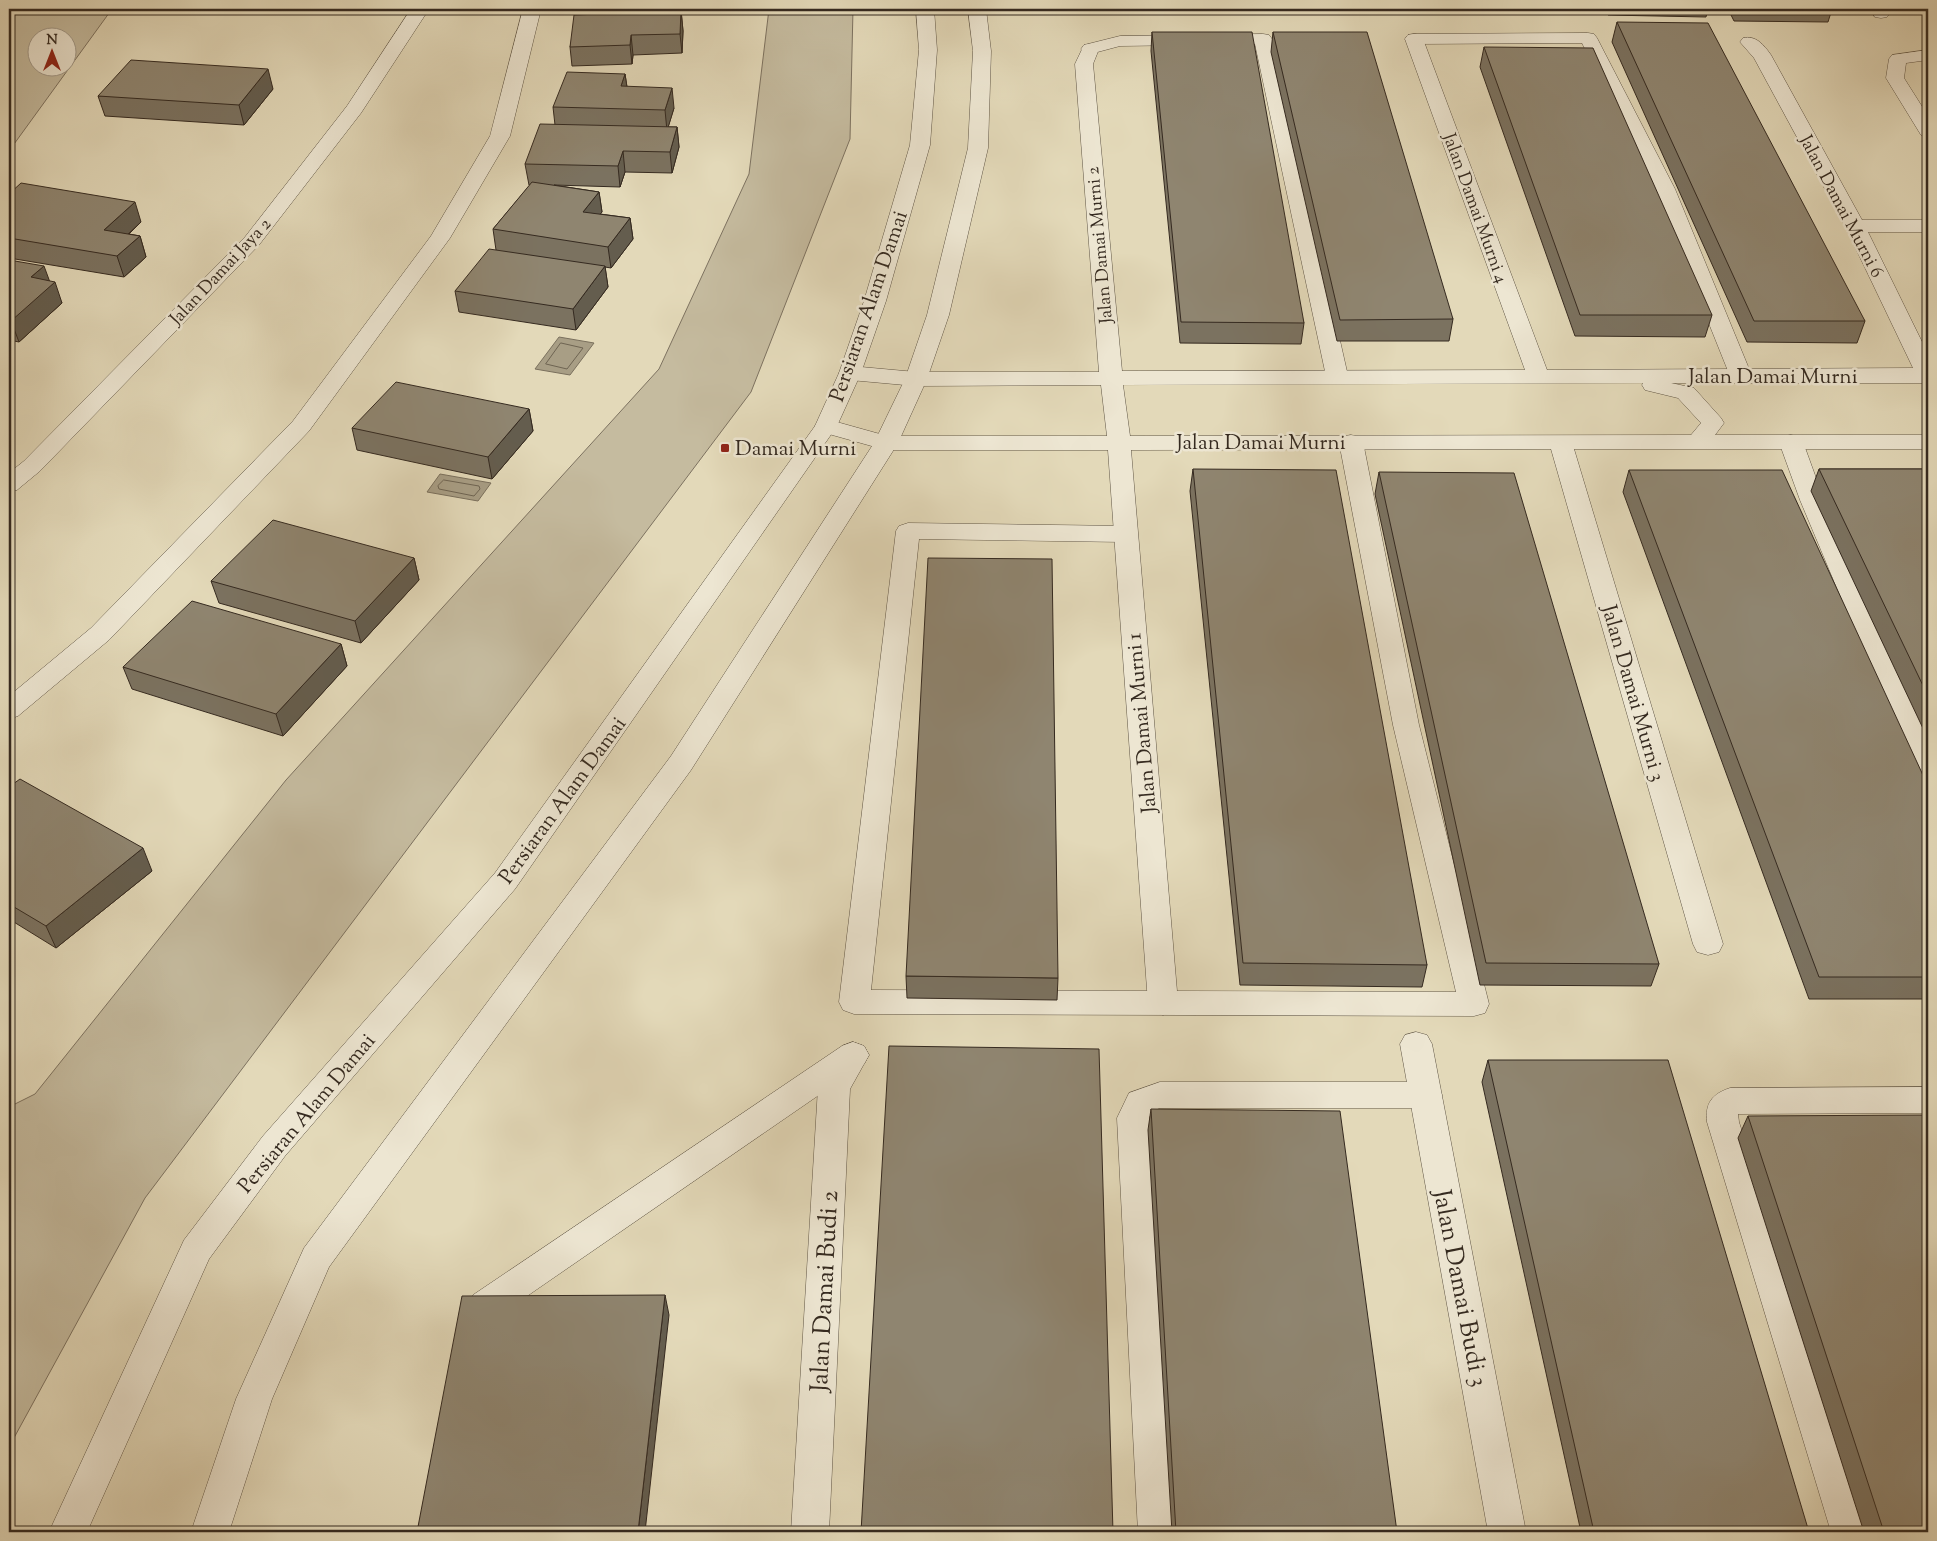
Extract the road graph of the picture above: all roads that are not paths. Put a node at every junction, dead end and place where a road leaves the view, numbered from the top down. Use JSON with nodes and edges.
{"nodes":[{"id":1,"x":420,"y":9,"type":"edge"},
{"id":2,"x":532,"y":9,"type":"edge"},
{"id":3,"x":925,"y":9,"type":"edge"},
{"id":4,"x":977,"y":9,"type":"edge"},
{"id":5,"x":1749,"y":42,"type":"dead end"},
{"id":6,"x":1928,"y":54,"type":"edge"},
{"id":7,"x":1928,"y":131,"type":"edge"},
{"id":8,"x":1855,"y":226,"type":"junction"},
{"id":9,"x":1928,"y":226,"type":"edge"},
{"id":10,"x":850,"y":373,"type":"junction"},
{"id":11,"x":1337,"y":376,"type":"junction"},
{"id":12,"x":1538,"y":376,"type":"junction"},
{"id":13,"x":1617,"y":376,"type":"junction"},
{"id":14,"x":1741,"y":376,"type":"junction"},
{"id":15,"x":1928,"y":376,"type":"edge"},
{"id":16,"x":1111,"y":377,"type":"junction"},
{"id":17,"x":916,"y":379,"type":"junction"},
{"id":18,"x":826,"y":426,"type":"junction"},
{"id":19,"x":1351,"y":442,"type":"junction"},
{"id":20,"x":1560,"y":442,"type":"junction"},
{"id":21,"x":1698,"y":442,"type":"junction"},
{"id":22,"x":1792,"y":442,"type":"junction"},
{"id":23,"x":1928,"y":442,"type":"edge"},
{"id":24,"x":886,"y":443,"type":"junction"},
{"id":25,"x":1118,"y":443,"type":"junction"},
{"id":26,"x":9,"y":485,"type":"edge"},
{"id":27,"x":1126,"y":534,"type":"junction"},
{"id":28,"x":9,"y":710,"type":"edge"},
{"id":29,"x":1928,"y":766,"type":"edge"},
{"id":30,"x":1708,"y":944,"type":"dead end"},
{"id":31,"x":1163,"y":1003,"type":"junction"},
{"id":32,"x":1416,"y":1044,"type":"dead end"},
{"id":33,"x":1426,"y":1095,"type":"junction"},
{"id":34,"x":1928,"y":1100,"type":"edge"},
{"id":35,"x":475,"y":1353,"type":"edge"},
{"id":36,"x":68,"y":1532,"type":"edge"},
{"id":37,"x":210,"y":1532,"type":"edge"},
{"id":38,"x":810,"y":1532,"type":"edge"},
{"id":39,"x":1157,"y":1532,"type":"edge"},
{"id":40,"x":1507,"y":1532,"type":"edge"},
{"id":41,"x":1850,"y":1532,"type":"edge"}],
"edges":[{"from":1,"to":26,"type":"street","name":"Jalan Damai Jaya 2"},
{"from":2,"to":28,"type":"street"},
{"from":3,"to":10,"type":"street","name":"Persiaran Alam Damai"},
{"from":4,"to":17,"type":"street"},
{"from":5,"to":8,"type":"street","name":"Jalan Damai Murni 6"},
{"from":6,"to":7,"type":"street"},
{"from":8,"to":9,"type":"street"},
{"from":8,"to":15,"type":"street","name":"Jalan Damai Murni 6"},
{"from":10,"to":17,"type":"street","name":"Jalan Damai Murni"},
{"from":10,"to":18,"type":"street","name":"Persiaran Alam Damai"},
{"from":11,"to":12,"type":"street","name":"Jalan Damai Murni"},
{"from":11,"to":16,"type":"street","name":"Jalan Damai Murni"},
{"from":11,"to":16,"type":"street","name":"Jalan Damai Murni 2"},
{"from":12,"to":13,"type":"street","name":"Jalan Damai Murni"},
{"from":12,"to":14,"type":"street","name":"Jalan Damai Murni 4"},
{"from":13,"to":14,"type":"street","name":"Jalan Damai Murni"},
{"from":13,"to":21,"type":"street","name":"Jalan Damai Murni"},
{"from":14,"to":15,"type":"street","name":"Jalan Damai Murni"},
{"from":16,"to":17,"type":"street","name":"Jalan Damai Murni"},
{"from":16,"to":25,"type":"street","name":"Jalan Damai Murni 2"},
{"from":17,"to":24,"type":"street"},
{"from":18,"to":24,"type":"street","name":"Jalan Damai Murni"},
{"from":18,"to":36,"type":"street","name":"Persiaran Alam Damai"},
{"from":19,"to":20,"type":"street","name":"Jalan Damai Murni"},
{"from":19,"to":25,"type":"street","name":"Jalan Damai Murni"},
{"from":19,"to":31,"type":"street"},
{"from":20,"to":21,"type":"street","name":"Jalan Damai Murni"},
{"from":20,"to":30,"type":"street","name":"Jalan Damai Murni 3"},
{"from":21,"to":22,"type":"street","name":"Jalan Damai Murni"},
{"from":22,"to":23,"type":"street","name":"Jalan Damai Murni"},
{"from":22,"to":29,"type":"street"},
{"from":24,"to":25,"type":"street","name":"Jalan Damai Murni"},
{"from":24,"to":37,"type":"street"},
{"from":25,"to":27,"type":"street","name":"Jalan Damai Murni 1"},
{"from":27,"to":31,"type":"street","name":"Jalan Damai Murni 1"},
{"from":27,"to":31,"type":"street"},
{"from":32,"to":33,"type":"street","name":"Jalan Damai Budi 3"},
{"from":33,"to":39,"type":"street"},
{"from":33,"to":40,"type":"street","name":"Jalan Damai Budi 3"},
{"from":34,"to":41,"type":"street"},
{"from":35,"to":38,"type":"street","name":"Jalan Damai Budi 2"}]}
